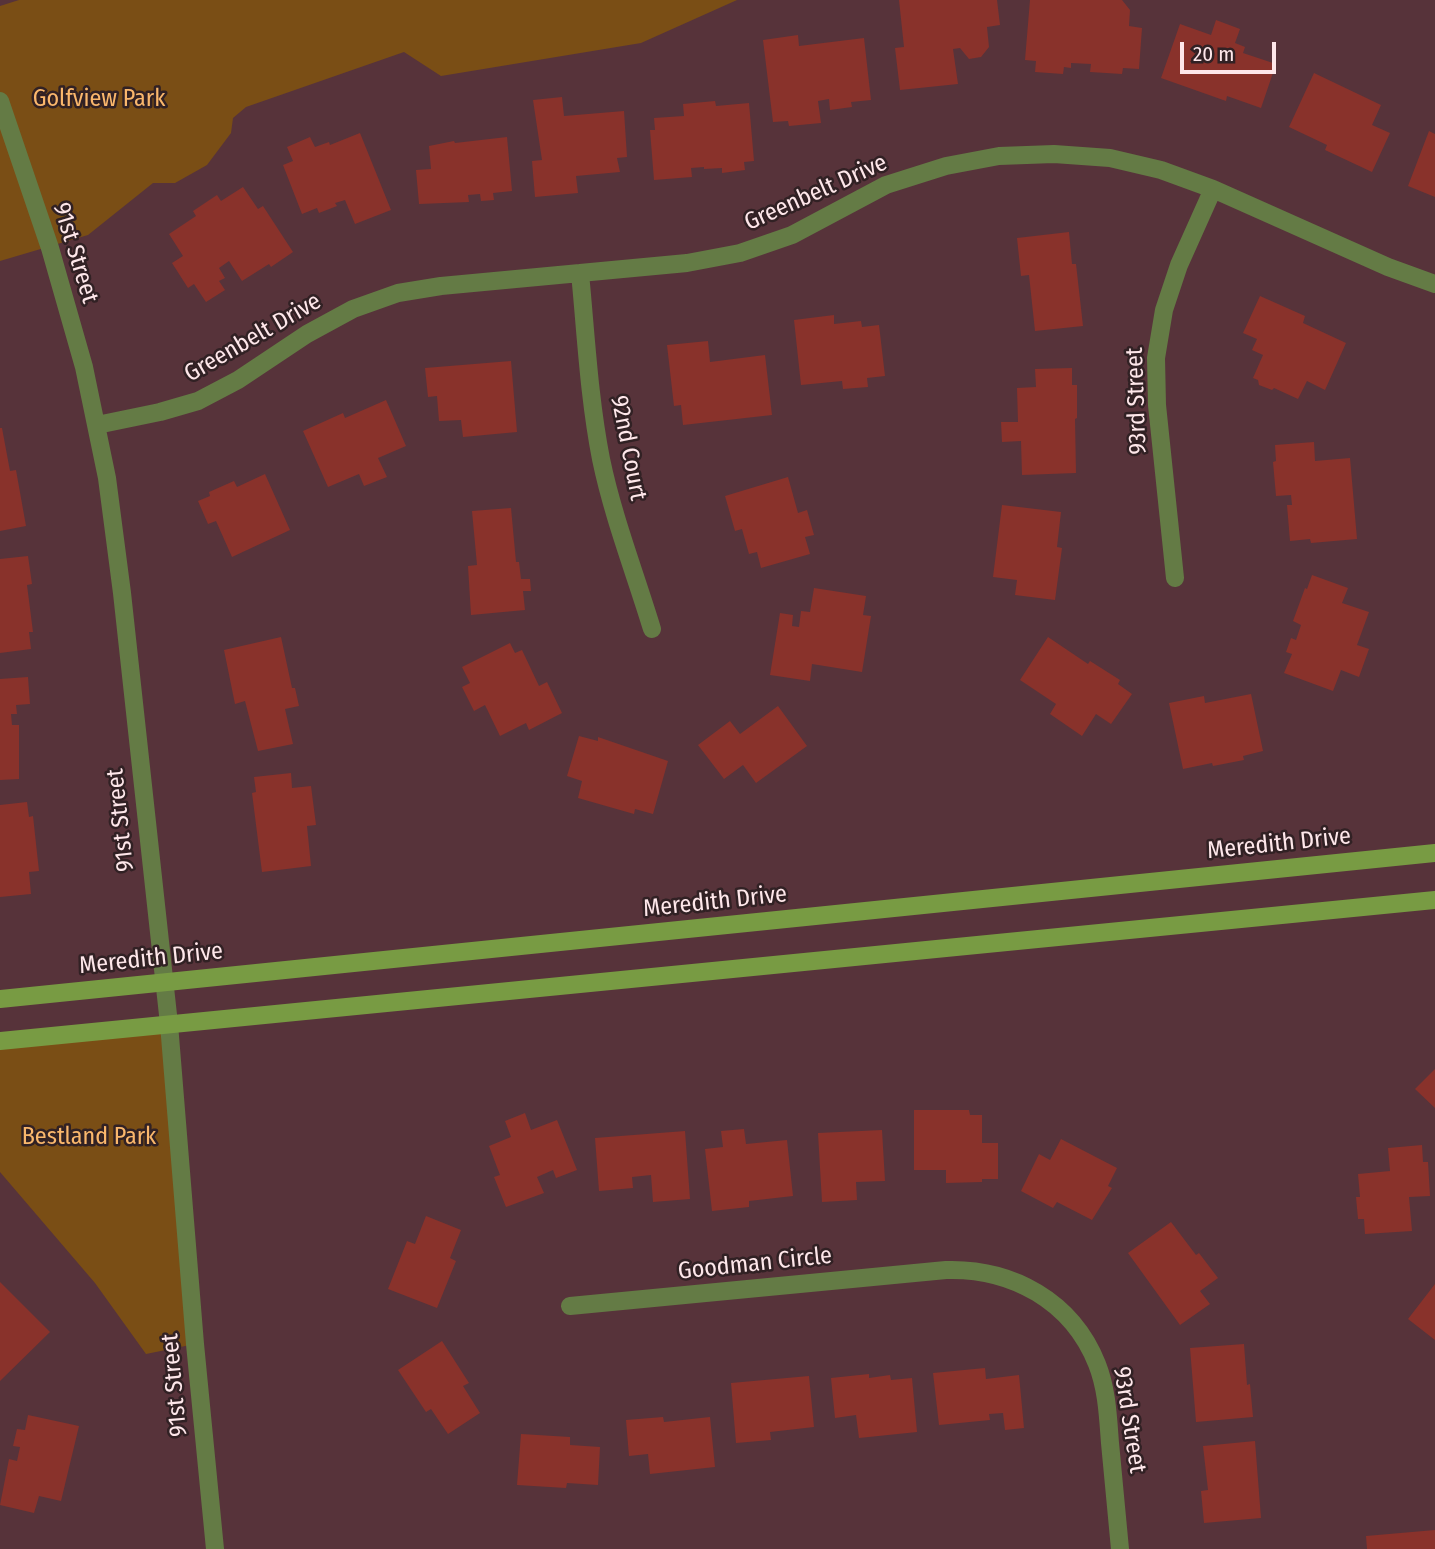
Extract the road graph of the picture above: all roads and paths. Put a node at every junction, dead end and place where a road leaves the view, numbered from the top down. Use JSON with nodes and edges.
{"nodes":[{"id":1,"x":0,"y":101,"type":"edge"},
{"id":2,"x":1213,"y":189,"type":"junction"},
{"id":3,"x":580,"y":273,"type":"junction"},
{"id":4,"x":1435,"y":284,"type":"edge"},
{"id":5,"x":97,"y":425,"type":"junction"},
{"id":6,"x":1175,"y":578,"type":"dead end"},
{"id":7,"x":652,"y":629,"type":"dead end"},
{"id":8,"x":1435,"y":853,"type":"edge"},
{"id":9,"x":1435,"y":900,"type":"edge"},
{"id":10,"x":163,"y":983,"type":"junction"},
{"id":11,"x":0,"y":999,"type":"edge"},
{"id":12,"x":169,"y":1024,"type":"junction"},
{"id":13,"x":0,"y":1041,"type":"edge"},
{"id":14,"x":946,"y":1270,"type":"joint"},
{"id":15,"x":570,"y":1306,"type":"dead end"},
{"id":16,"x":215,"y":1549,"type":"edge"},
{"id":17,"x":1121,"y":1549,"type":"edge"}],
"edges":[{"from":1,"to":5,"type":"street","name":"91st Street"},
{"from":2,"to":3,"type":"street","name":"Greenbelt Drive"},
{"from":2,"to":4,"type":"street","name":"Greenbelt Drive"},
{"from":2,"to":6,"type":"street","name":"93rd Street"},
{"from":3,"to":5,"type":"street","name":"Greenbelt Drive"},
{"from":3,"to":7,"type":"street","name":"92nd Court"},
{"from":5,"to":10,"type":"street","name":"91st Street"},
{"from":8,"to":10,"type":"main road","name":"Meredith Drive"},
{"from":9,"to":12,"type":"main road"},
{"from":10,"to":11,"type":"main road","name":"Meredith Drive"},
{"from":10,"to":12,"type":"street","name":"91st Street"},
{"from":12,"to":13,"type":"main road"},
{"from":12,"to":16,"type":"street","name":"91st Street"},
{"from":14,"to":15,"type":"street","name":"Goodman Circle"},
{"from":14,"to":17,"type":"street","name":"93rd Street"}]}
